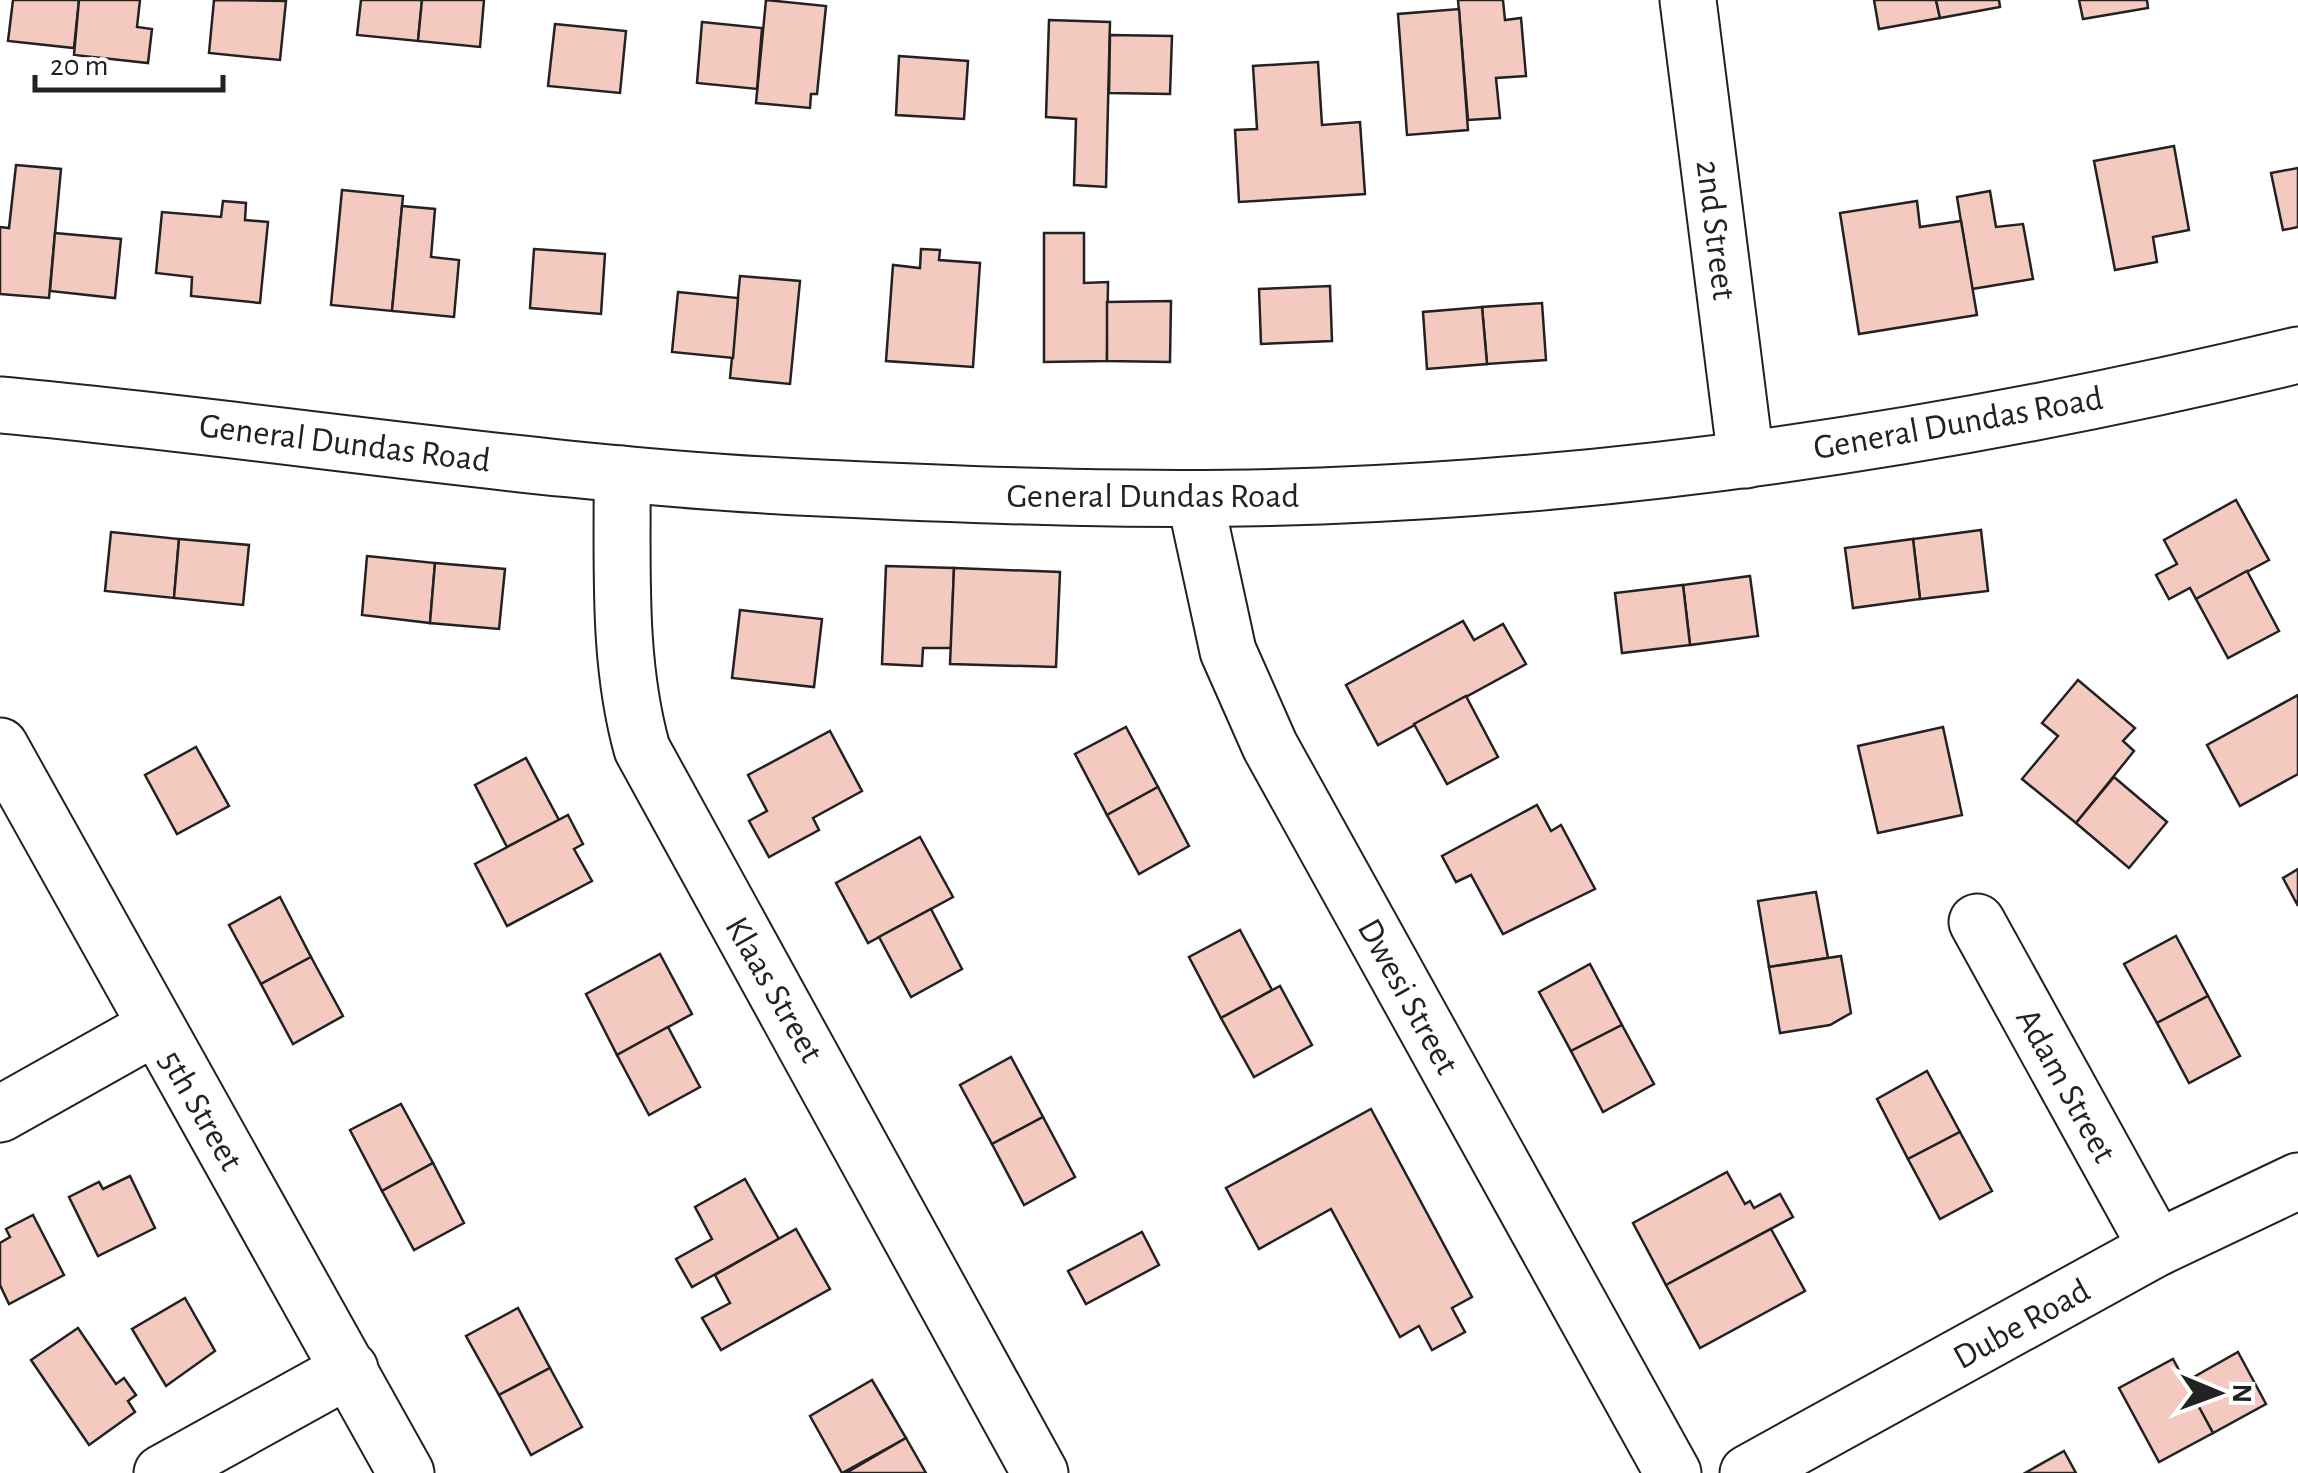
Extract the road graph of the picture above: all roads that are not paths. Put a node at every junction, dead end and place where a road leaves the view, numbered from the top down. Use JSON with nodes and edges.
{"nodes":[{"id":1,"x":1688,"y":0,"type":"edge"},
{"id":2,"x":2296,"y":362,"type":"edge"},
{"id":3,"x":0,"y":405,"type":"edge"},
{"id":4,"x":1746,"y":460,"type":"junction"},
{"id":5,"x":622,"y":474,"type":"junction"},
{"id":6,"x":1195,"y":499,"type":"junction"},
{"id":7,"x":0,"y":746,"type":"edge"},
{"id":8,"x":1977,"y":922,"type":"dead end"},
{"id":9,"x":155,"y":1026,"type":"junction"},
{"id":10,"x":0,"y":1114,"type":"edge"},
{"id":11,"x":2298,"y":1181,"type":"edge"},
{"id":12,"x":2157,"y":1248,"type":"junction"},
{"id":13,"x":350,"y":1370,"type":"junction"},
{"id":14,"x":162,"y":1473,"type":"edge"},
{"id":15,"x":406,"y":1473,"type":"edge"},
{"id":16,"x":1040,"y":1473,"type":"edge"},
{"id":17,"x":1673,"y":1473,"type":"edge"},
{"id":18,"x":1748,"y":1473,"type":"edge"}],
"edges":[{"from":1,"to":4,"type":"street","name":"2nd Street"},
{"from":2,"to":4,"type":"street","name":"General Dundas Road"},
{"from":3,"to":5,"type":"street","name":"General Dundas Road"},
{"from":4,"to":6,"type":"street","name":"General Dundas Road"},
{"from":5,"to":6,"type":"street","name":"General Dundas Road"},
{"from":5,"to":16,"type":"street","name":"Klaas Street"},
{"from":6,"to":17,"type":"street","name":"Dwesi Street"},
{"from":7,"to":9,"type":"street","name":"5th Street"},
{"from":8,"to":12,"type":"street","name":"Adam Street"},
{"from":9,"to":10,"type":"street"},
{"from":9,"to":13,"type":"street","name":"5th Street"},
{"from":11,"to":12,"type":"street","name":"Dube Road"},
{"from":12,"to":18,"type":"street","name":"Dube Road"},
{"from":13,"to":14,"type":"street"},
{"from":13,"to":15,"type":"street","name":"5th Street"}]}
